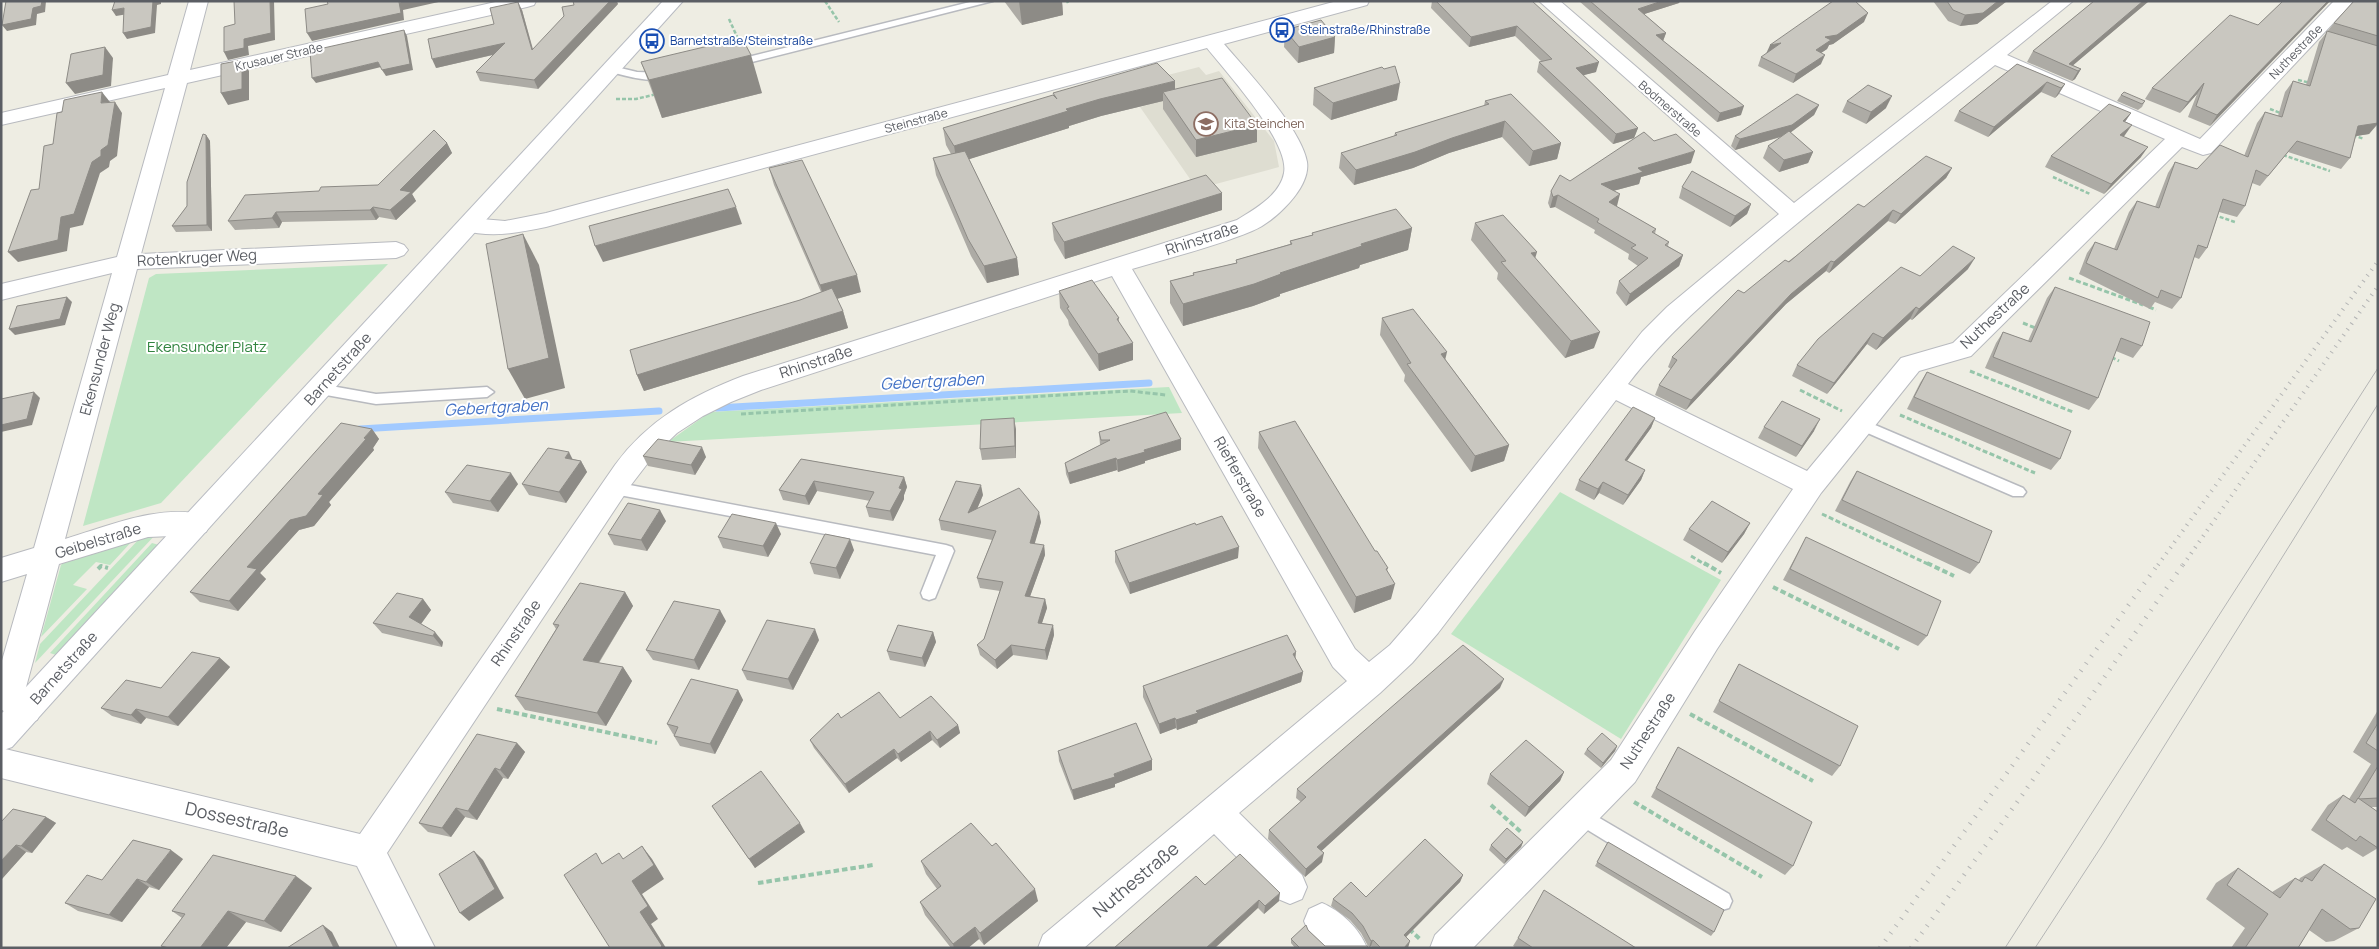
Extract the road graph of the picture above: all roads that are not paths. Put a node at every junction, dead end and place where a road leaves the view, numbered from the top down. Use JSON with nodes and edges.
{"nodes":[{"id":1,"x":199,"y":1,"type":"edge"},
{"id":2,"x":528,"y":1,"type":"edge"},
{"id":3,"x":674,"y":1,"type":"edge"},
{"id":4,"x":988,"y":1,"type":"edge"},
{"id":5,"x":1360,"y":1,"type":"edge"},
{"id":6,"x":1548,"y":1,"type":"edge"},
{"id":7,"x":2064,"y":1,"type":"edge"},
{"id":8,"x":2345,"y":1,"type":"edge"},
{"id":9,"x":1212,"y":41,"type":"junction"},
{"id":10,"x":1994,"y":57,"type":"junction"},
{"id":11,"x":723,"y":66,"type":"edge"},
{"id":12,"x":612,"y":69,"type":"junction"},
{"id":13,"x":672,"y":76,"type":"edge"},
{"id":14,"x":177,"y":80,"type":"junction"},
{"id":15,"x":1,"y":119,"type":"edge"},
{"id":16,"x":2179,"y":137,"type":"junction"},
{"id":17,"x":1794,"y":214,"type":"junction"},
{"id":18,"x":470,"y":224,"type":"junction"},
{"id":19,"x":396,"y":250,"type":"dead end"},
{"id":20,"x":127,"y":262,"type":"junction"},
{"id":21,"x":1118,"y":266,"type":"junction"},
{"id":22,"x":1,"y":292,"type":"edge"},
{"id":23,"x":1612,"y":387,"type":"junction"},
{"id":24,"x":320,"y":389,"type":"junction"},
{"id":25,"x":487,"y":392,"type":"dead end"},
{"id":26,"x":1867,"y":416,"type":"junction"},
{"id":27,"x":614,"y":488,"type":"junction"},
{"id":28,"x":2018,"y":492,"type":"dead end"},
{"id":29,"x":1805,"y":494,"type":"junction"},
{"id":30,"x":196,"y":524,"type":"junction"},
{"id":31,"x":46,"y":557,"type":"junction"},
{"id":32,"x":1,"y":570,"type":"edge"},
{"id":33,"x":930,"y":593,"type":"dead end"},
{"id":34,"x":1369,"y":683,"type":"junction"},
{"id":35,"x":26,"y":710,"type":"junction"},
{"id":36,"x":1,"y":737,"type":"edge"},
{"id":37,"x":1,"y":763,"type":"edge"},
{"id":38,"x":1216,"y":812,"type":"junction"},
{"id":39,"x":1579,"y":815,"type":"junction"},
{"id":40,"x":368,"y":852,"type":"junction"},
{"id":41,"x":1290,"y":887,"type":"dead end"},
{"id":42,"x":1722,"y":901,"type":"dead end"},
{"id":43,"x":1322,"y":921,"type":"dead end"},
{"id":44,"x":1435,"y":945,"type":"edge"},
{"id":45,"x":417,"y":948,"type":"edge"},
{"id":46,"x":1056,"y":948,"type":"edge"},
{"id":47,"x":1349,"y":948,"type":"edge"}],
"edges":[{"from":1,"to":14,"type":"street","name":"Ekensunder Weg"},
{"from":2,"to":14,"type":"street","name":"Krusauer Straße"},
{"from":3,"to":12,"type":"street","name":"Barnetstraße"},
{"from":4,"to":11,"type":"lane"},
{"from":5,"to":9,"type":"street","name":"Steinstraße"},
{"from":6,"to":17,"type":"street","name":"Bodmerstraße"},
{"from":7,"to":10,"type":"street","name":"Nuthestraße"},
{"from":8,"to":16,"type":"street","name":"Nuthestraße"},
{"from":9,"to":18,"type":"street","name":"Steinstraße"},
{"from":9,"to":21,"type":"street","name":"Rhinstraße"},
{"from":10,"to":16,"type":"street","name":"Nuthestraße"},
{"from":10,"to":17,"type":"street","name":"Nuthestraße"},
{"from":12,"to":13,"type":"lane"},
{"from":12,"to":18,"type":"street","name":"Barnetstraße"},
{"from":14,"to":15,"type":"street","name":"Krusauer Straße"},
{"from":14,"to":20,"type":"street","name":"Ekensunder Weg"},
{"from":16,"to":26,"type":"street","name":"Nuthestraße"},
{"from":17,"to":23,"type":"street","name":"Nuthestraße"},
{"from":18,"to":24,"type":"street","name":"Barnetstraße"},
{"from":19,"to":20,"type":"street","name":"Rotenkruger Weg"},
{"from":20,"to":22,"type":"street","name":"Rotenkruger Weg"},
{"from":20,"to":31,"type":"street","name":"Ekensunder Weg"},
{"from":21,"to":27,"type":"street","name":"Rhinstraße"},
{"from":21,"to":34,"type":"street","name":"Rieflerstraße"},
{"from":23,"to":29,"type":"street"},
{"from":23,"to":34,"type":"street","name":"Nuthestraße"},
{"from":24,"to":25,"type":"lane"},
{"from":24,"to":30,"type":"street","name":"Barnetstraße"},
{"from":26,"to":28,"type":"lane"},
{"from":26,"to":29,"type":"street","name":"Nuthestraße"},
{"from":27,"to":33,"type":"lane"},
{"from":27,"to":40,"type":"street","name":"Rhinstraße"},
{"from":29,"to":39,"type":"street","name":"Nuthestraße"},
{"from":30,"to":31,"type":"street","name":"Geibelstraße"},
{"from":30,"to":35,"type":"street","name":"Barnetstraße"},
{"from":31,"to":32,"type":"street","name":"Geibelstraße"},
{"from":31,"to":35,"type":"street","name":"Ekensunder Weg"},
{"from":34,"to":38,"type":"street","name":"Nuthestraße"},
{"from":35,"to":36,"type":"street","name":"Barnetstraße"},
{"from":37,"to":40,"type":"street","name":"Dossestraße"},
{"from":38,"to":41,"type":"street"},
{"from":38,"to":46,"type":"street","name":"Nuthestraße"},
{"from":39,"to":42,"type":"lane"},
{"from":39,"to":44,"type":"street","name":"Nuthestraße"},
{"from":40,"to":45,"type":"street"},
{"from":43,"to":47,"type":"street"}]}
